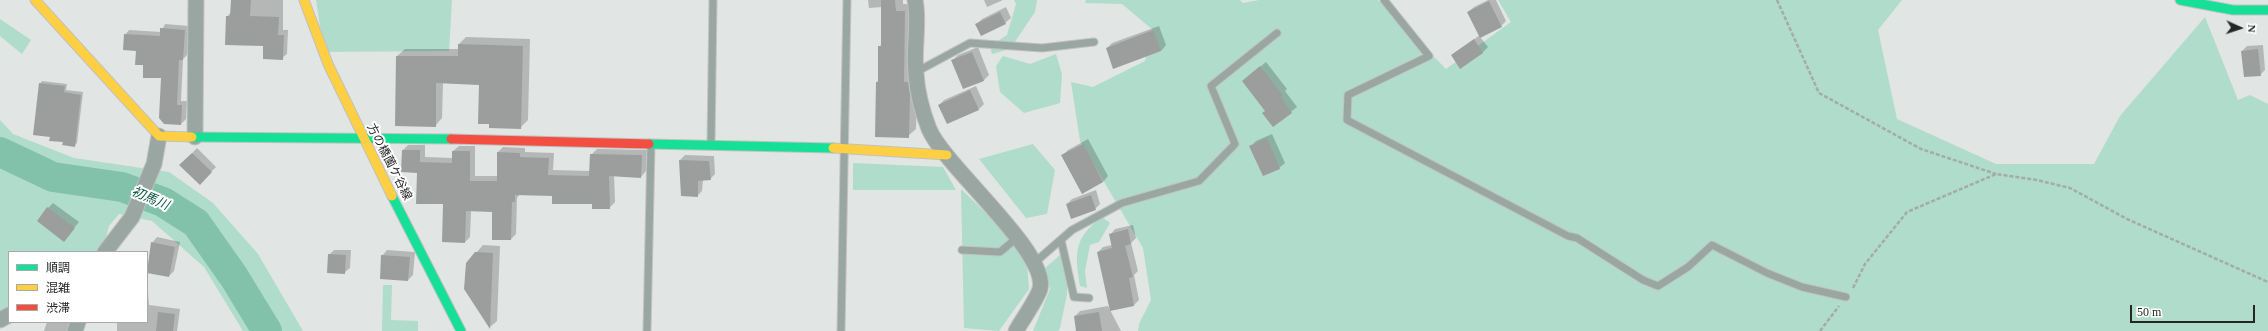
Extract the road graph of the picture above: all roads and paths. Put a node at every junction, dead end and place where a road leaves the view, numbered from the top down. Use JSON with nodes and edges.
{"nodes":[{"id":1,"x":36,"y":0,"type":"edge"},
{"id":2,"x":196,"y":0,"type":"edge"},
{"id":3,"x":304,"y":0,"type":"edge"},
{"id":4,"x":713,"y":0,"type":"edge"},
{"id":5,"x":847,"y":0,"type":"edge"},
{"id":6,"x":915,"y":0,"type":"edge"},
{"id":7,"x":1384,"y":0,"type":"edge"},
{"id":8,"x":1777,"y":0,"type":"edge"},
{"id":9,"x":2180,"y":0,"type":"edge"},
{"id":10,"x":2268,"y":10,"type":"edge"},
{"id":11,"x":1278,"y":33,"type":"dead end"},
{"id":12,"x":1094,"y":42,"type":"dead end"},
{"id":13,"x":916,"y":72,"type":"junction"},
{"id":14,"x":159,"y":136,"type":"junction"},
{"id":15,"x":195,"y":137,"type":"junction"},
{"id":16,"x":362,"y":137,"type":"junction"},
{"id":17,"x":652,"y":144,"type":"junction"},
{"id":18,"x":711,"y":145,"type":"junction"},
{"id":19,"x":844,"y":148,"type":"junction"},
{"id":20,"x":947,"y":155,"type":"junction"},
{"id":21,"x":1996,"y":174,"type":"junction"},
{"id":22,"x":1018,"y":237,"type":"junction"},
{"id":23,"x":1060,"y":240,"type":"junction"},
{"id":24,"x":962,"y":250,"type":"dead end"},
{"id":25,"x":106,"y":251,"type":"edge"},
{"id":26,"x":1033,"y":264,"type":"junction"},
{"id":27,"x":2268,"y":282,"type":"edge"},
{"id":28,"x":1846,"y":297,"type":"junction"},
{"id":29,"x":1089,"y":298,"type":"dead end"},
{"id":30,"x":461,"y":331,"type":"edge"},
{"id":31,"x":647,"y":331,"type":"edge"},
{"id":32,"x":840,"y":331,"type":"edge"},
{"id":33,"x":1016,"y":331,"type":"edge"},
{"id":34,"x":1820,"y":331,"type":"edge"}],
"edges":[{"from":1,"to":14,"type":"street"},
{"from":2,"to":15,"type":"street"},
{"from":3,"to":16,"type":"street","name":"方の橋薗ケ谷線"},
{"from":4,"to":18,"type":"lane"},
{"from":5,"to":19,"type":"lane"},
{"from":6,"to":13,"type":"street"},
{"from":7,"to":28,"type":"lane"},
{"from":8,"to":21,"type":"path"},
{"from":9,"to":10,"type":"street"},
{"from":11,"to":23,"type":"lane"},
{"from":12,"to":13,"type":"lane"},
{"from":13,"to":20,"type":"street"},
{"from":14,"to":15,"type":"street"},
{"from":14,"to":25,"type":"street"},
{"from":15,"to":16,"type":"street"},
{"from":16,"to":17,"type":"street"},
{"from":16,"to":30,"type":"street","name":"方の橋薗ケ谷線"},
{"from":17,"to":18,"type":"street"},
{"from":17,"to":31,"type":"lane"},
{"from":18,"to":19,"type":"street"},
{"from":19,"to":20,"type":"street"},
{"from":19,"to":32,"type":"lane"},
{"from":20,"to":22,"type":"street"},
{"from":21,"to":27,"type":"path"},
{"from":21,"to":28,"type":"path"},
{"from":22,"to":24,"type":"lane"},
{"from":22,"to":26,"type":"street"},
{"from":23,"to":26,"type":"lane"},
{"from":23,"to":29,"type":"lane"},
{"from":26,"to":33,"type":"street"},
{"from":28,"to":34,"type":"path"}]}
